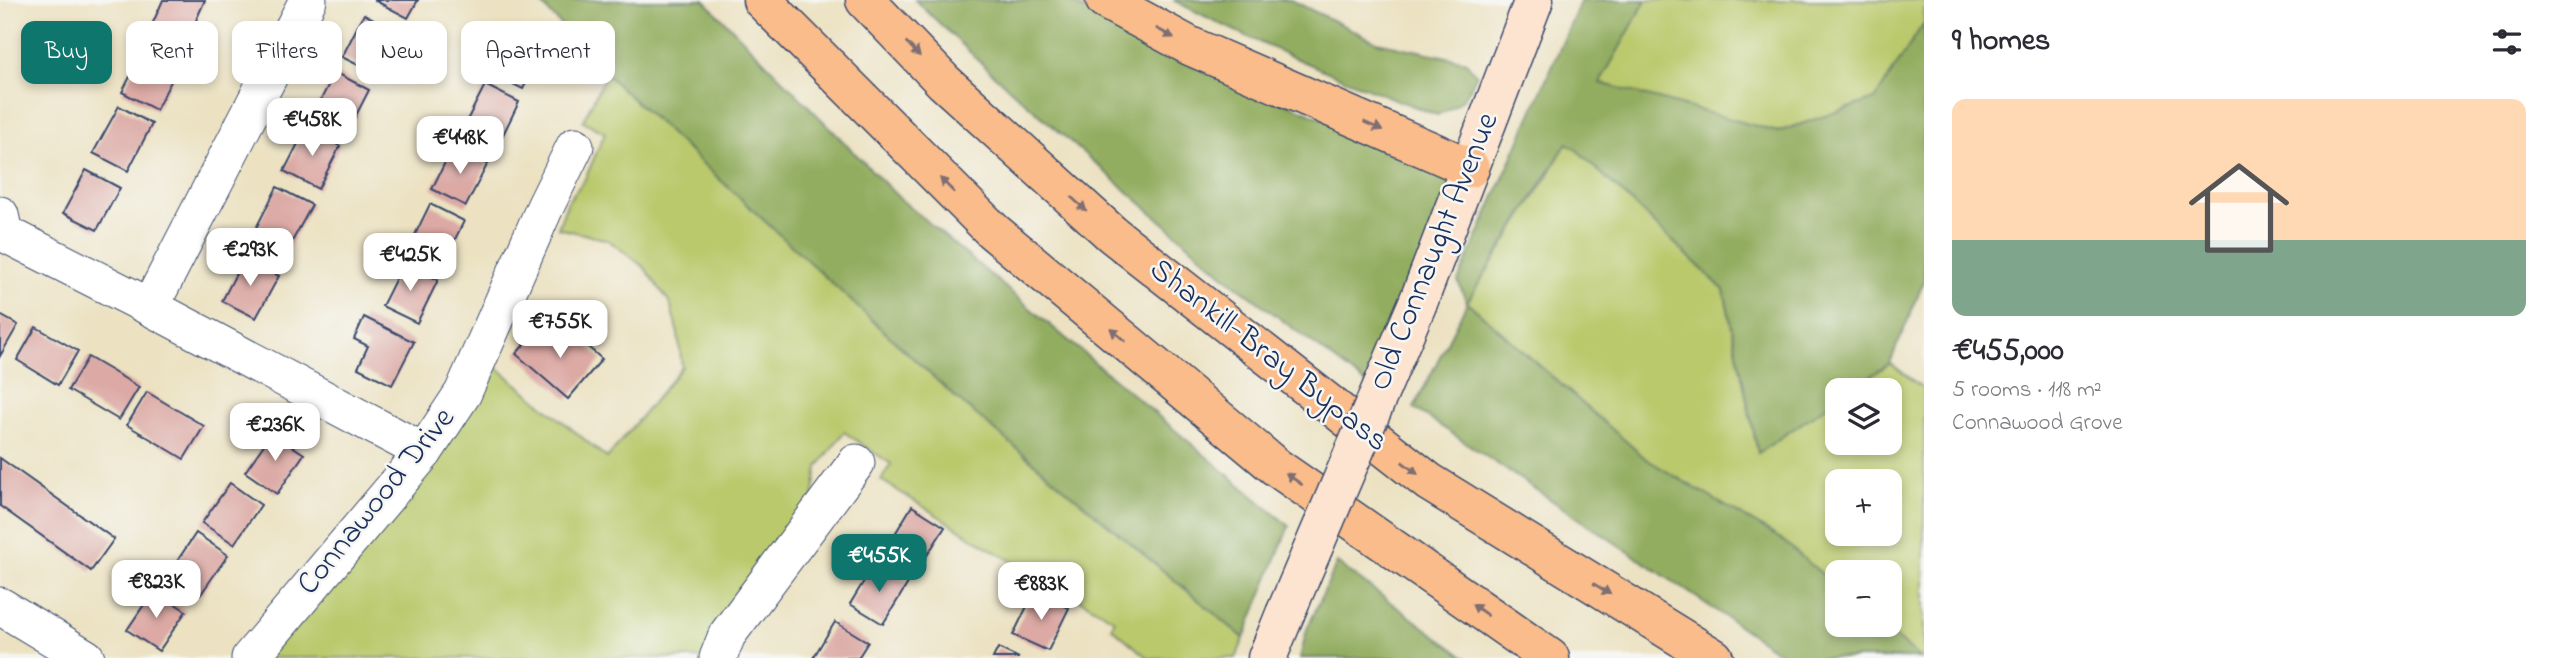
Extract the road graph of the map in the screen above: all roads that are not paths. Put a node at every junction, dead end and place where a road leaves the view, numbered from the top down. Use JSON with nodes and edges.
{"nodes":[{"id":1,"x":308,"y":0,"type":"edge"},
{"id":2,"x":762,"y":0,"type":"edge"},
{"id":3,"x":865,"y":0,"type":"edge"},
{"id":4,"x":1105,"y":0,"type":"edge"},
{"id":5,"x":1534,"y":0,"type":"edge"},
{"id":6,"x":575,"y":146,"type":"dead end"},
{"id":7,"x":1470,"y":168,"type":"junction"},
{"id":8,"x":0,"y":215,"type":"edge"},
{"id":9,"x":150,"y":307,"type":"junction"},
{"id":10,"x":424,"y":452,"type":"junction"},
{"id":11,"x":856,"y":463,"type":"dead end"},
{"id":12,"x":0,"y":606,"type":"edge"},
{"id":13,"x":1544,"y":655,"type":"edge"},
{"id":14,"x":86,"y":658,"type":"edge"},
{"id":15,"x":250,"y":658,"type":"edge"},
{"id":16,"x":718,"y":658,"type":"edge"},
{"id":17,"x":1267,"y":658,"type":"edge"},
{"id":18,"x":1714,"y":658,"type":"edge"}],
"edges":[{"from":1,"to":9,"type":"street"},
{"from":13,"to":2,"type":"highway","one_way":true},
{"from":3,"to":18,"type":"highway","name":"Shankill-Bray Bypass","one_way":true},
{"from":4,"to":7,"type":"highway","one_way":true},
{"from":5,"to":7,"type":"street","name":"Old Connaught Avenue"},
{"from":6,"to":10,"type":"street","name":"Connawood Drive"},
{"from":7,"to":17,"type":"street","name":"Old Connaught Avenue","bridge":true},
{"from":8,"to":9,"type":"street"},
{"from":9,"to":10,"type":"street"},
{"from":10,"to":15,"type":"street","name":"Connawood Drive"},
{"from":11,"to":16,"type":"street"},
{"from":12,"to":14,"type":"street"}]}
